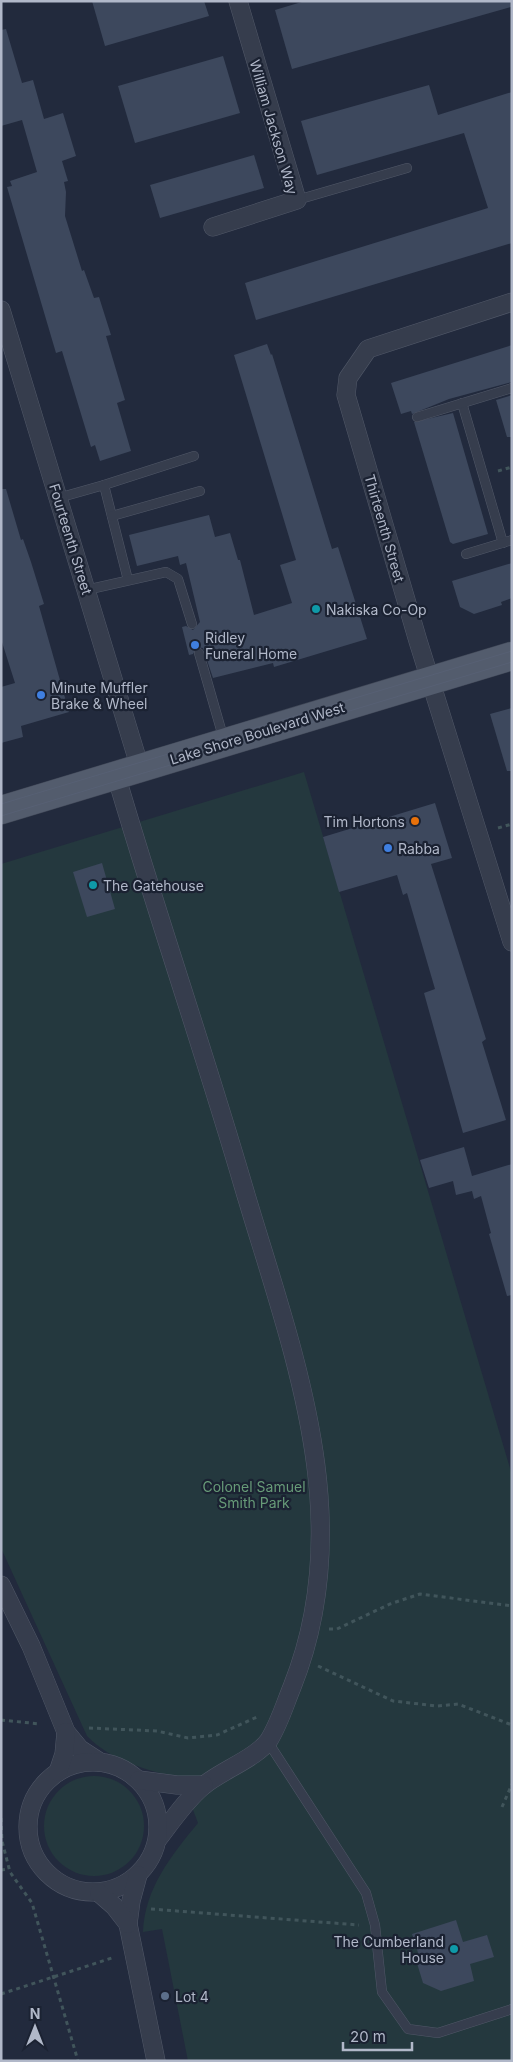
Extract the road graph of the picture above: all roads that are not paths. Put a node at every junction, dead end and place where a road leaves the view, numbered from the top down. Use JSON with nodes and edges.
{"nodes":[{"id":1,"x":238,"y":1,"type":"edge"},
{"id":2,"x":407,"y":168,"type":"dead end"},
{"id":3,"x":297,"y":200,"type":"junction"},
{"id":4,"x":213,"y":227,"type":"dead end"},
{"id":5,"x":512,"y":302,"type":"edge"},
{"id":6,"x":1,"y":310,"type":"edge"},
{"id":7,"x":512,"y":388,"type":"edge"},
{"id":8,"x":462,"y":404,"type":"junction"},
{"id":9,"x":417,"y":416,"type":"dead end"},
{"id":10,"x":194,"y":456,"type":"dead end"},
{"id":11,"x":104,"y":485,"type":"junction"},
{"id":12,"x":200,"y":491,"type":"dead end"},
{"id":13,"x":58,"y":498,"type":"junction"},
{"id":14,"x":112,"y":516,"type":"junction"},
{"id":15,"x":507,"y":542,"type":"edge"},
{"id":16,"x":466,"y":554,"type":"dead end"},
{"id":17,"x":128,"y":580,"type":"junction"},
{"id":18,"x":86,"y":590,"type":"junction"},
{"id":19,"x":192,"y":624,"type":"dead end"},
{"id":20,"x":199,"y":653,"type":"dead end"},
{"id":21,"x":512,"y":656,"type":"edge"},
{"id":22,"x":430,"y":680,"type":"junction"},
{"id":23,"x":225,"y":743,"type":"junction"},
{"id":24,"x":128,"y":772,"type":"junction"},
{"id":25,"x":1,"y":810,"type":"edge"},
{"id":26,"x":512,"y":942,"type":"edge"},
{"id":27,"x":1,"y":1585,"type":"edge"},
{"id":28,"x":65,"y":1729,"type":"junction"},
{"id":29,"x":268,"y":1742,"type":"junction"},
{"id":30,"x":100,"y":1762,"type":"junction"},
{"id":31,"x":58,"y":1772,"type":"junction"},
{"id":32,"x":139,"y":1780,"type":"junction"},
{"id":33,"x":204,"y":1785,"type":"junction"},
{"id":34,"x":158,"y":1839,"type":"junction"},
{"id":35,"x":138,"y":1876,"type":"junction"},
{"id":36,"x":99,"y":1893,"type":"junction"},
{"id":37,"x":129,"y":1916,"type":"junction"},
{"id":38,"x":512,"y":2008,"type":"edge"},
{"id":39,"x":156,"y":2061,"type":"edge"}],
"edges":[{"from":1,"to":3,"type":"street","name":"William Jackson Way"},
{"from":2,"to":3,"type":"lane"},
{"from":3,"to":4,"type":"street","name":"William Jackson Way"},
{"from":5,"to":22,"type":"street","name":"Thirteenth Street"},
{"from":6,"to":13,"type":"street","name":"Fourteenth Street"},
{"from":7,"to":8,"type":"lane"},
{"from":8,"to":9,"type":"lane"},
{"from":8,"to":15,"type":"lane"},
{"from":10,"to":11,"type":"lane"},
{"from":11,"to":13,"type":"lane"},
{"from":11,"to":14,"type":"lane"},
{"from":12,"to":14,"type":"lane"},
{"from":13,"to":18,"type":"street","name":"Fourteenth Street"},
{"from":14,"to":17,"type":"lane"},
{"from":15,"to":16,"type":"lane"},
{"from":17,"to":18,"type":"lane"},
{"from":17,"to":19,"type":"lane"},
{"from":18,"to":24,"type":"street","name":"Fourteenth Street"},
{"from":20,"to":23,"type":"lane"},
{"from":21,"to":22,"type":"main road","name":"Lake Shore Boulevard West"},
{"from":22,"to":23,"type":"main road","name":"Lake Shore Boulevard West"},
{"from":22,"to":26,"type":"street","name":"Thirteenth Street"},
{"from":23,"to":24,"type":"main road","name":"Lake Shore Boulevard West"},
{"from":24,"to":25,"type":"main road","name":"Lake Shore Boulevard West"},
{"from":24,"to":29,"type":"street","name":"Fourteenth Street"},
{"from":27,"to":28,"type":"street"},
{"from":28,"to":30,"type":"street"},
{"from":28,"to":31,"type":"street"},
{"from":29,"to":33,"type":"street"},
{"from":29,"to":38,"type":"lane"},
{"from":30,"to":31,"type":"street"},
{"from":30,"to":32,"type":"street"},
{"from":31,"to":36,"type":"street"},
{"from":32,"to":33,"type":"street"},
{"from":32,"to":34,"type":"street"},
{"from":33,"to":34,"type":"street"},
{"from":34,"to":35,"type":"street"},
{"from":35,"to":36,"type":"street"},
{"from":35,"to":37,"type":"street"},
{"from":36,"to":37,"type":"street"},
{"from":37,"to":39,"type":"street"}]}
